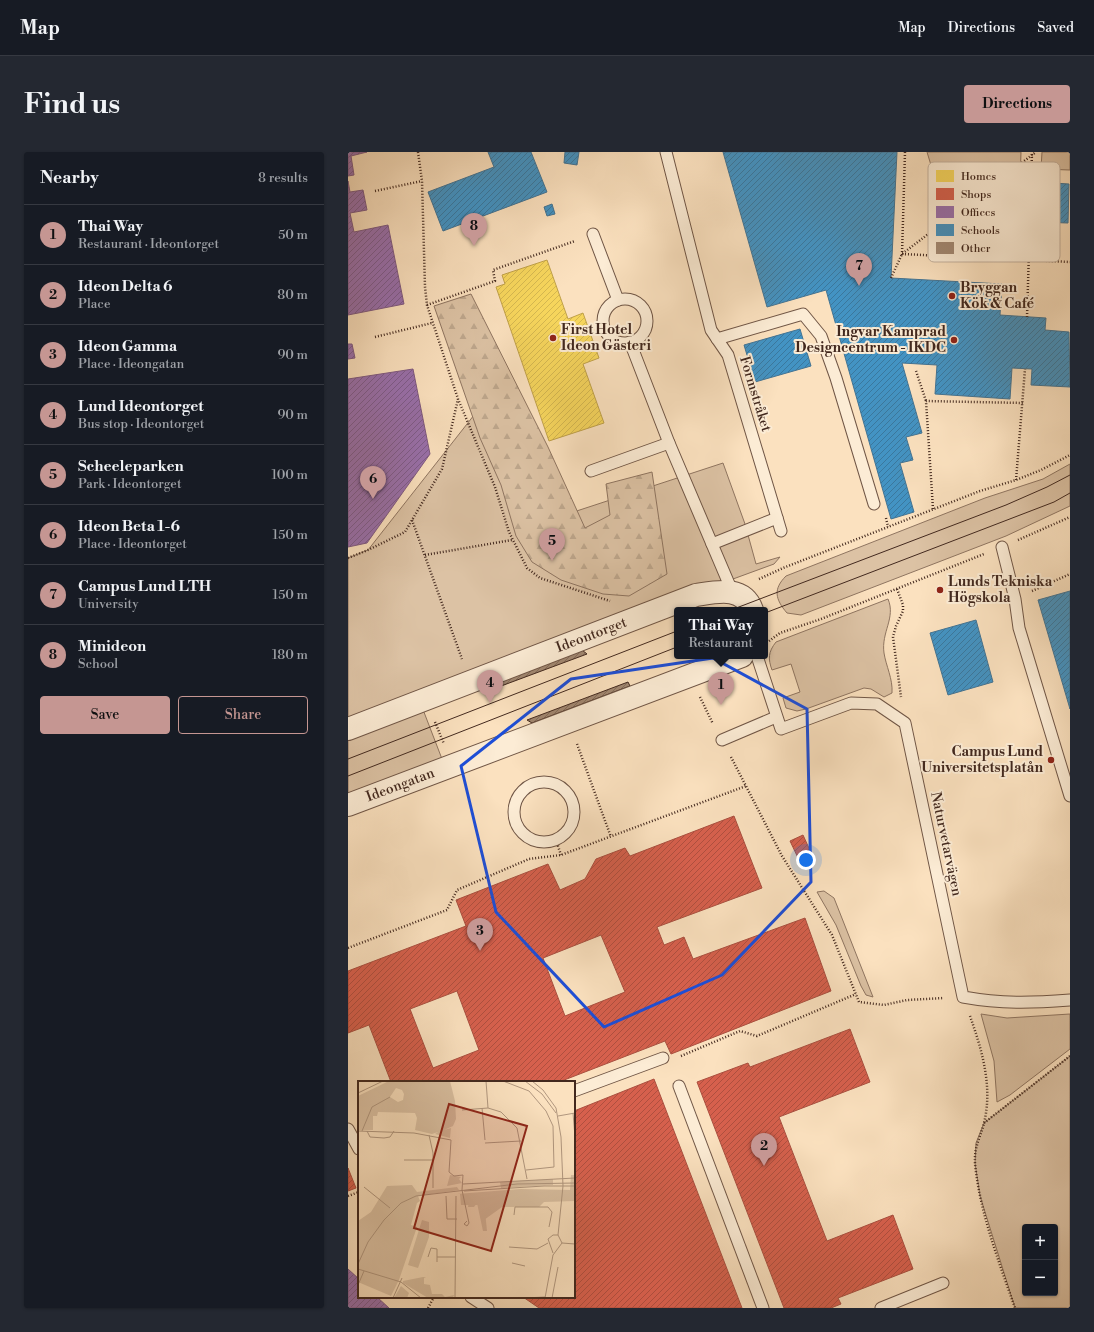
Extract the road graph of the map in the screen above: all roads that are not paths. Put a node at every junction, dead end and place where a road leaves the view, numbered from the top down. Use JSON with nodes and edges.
{"nodes":[{"id":1,"x":666,"y":152,"type":"edge"},
{"id":2,"x":593,"y":234,"type":"road end"},
{"id":3,"x":618,"y":300,"type":"junction"},
{"id":4,"x":717,"y":339,"type":"junction"},
{"id":5,"x":630,"y":342,"type":"junction"},
{"id":6,"x":669,"y":443,"type":"junction"},
{"id":7,"x":591,"y":471,"type":"dead end"},
{"id":8,"x":874,"y":504,"type":"dead end"},
{"id":9,"x":777,"y":518,"type":"junction"},
{"id":10,"x":781,"y":531,"type":"dead end"},
{"id":11,"x":712,"y":544,"type":"junction"},
{"id":12,"x":1002,"y":547,"type":"road end"},
{"id":13,"x":732,"y":591,"type":"junction"},
{"id":14,"x":751,"y":607,"type":"edge"},
{"id":15,"x":734,"y":659,"type":"edge"},
{"id":16,"x":758,"y":659,"type":"edge"},
{"id":17,"x":776,"y":717,"type":"junction"},
{"id":18,"x":348,"y":729,"type":"edge"},
{"id":19,"x":722,"y":740,"type":"road end"},
{"id":20,"x":1069,"y":791,"type":"edge"},
{"id":21,"x":348,"y":805,"type":"edge"},
{"id":22,"x":556,"y":840,"type":"joint"},
{"id":23,"x":1070,"y":1000,"type":"edge"},
{"id":24,"x":663,"y":1058,"type":"road end"},
{"id":25,"x":679,"y":1086,"type":"dead end"},
{"id":26,"x":575,"y":1091,"type":"edge"},
{"id":27,"x":348,"y":1129,"type":"edge"},
{"id":28,"x":358,"y":1147,"type":"edge"},
{"id":29,"x":943,"y":1283,"type":"dead end"},
{"id":30,"x":473,"y":1298,"type":"edge"},
{"id":31,"x":488,"y":1308,"type":"edge"},
{"id":32,"x":763,"y":1308,"type":"edge"},
{"id":33,"x":881,"y":1308,"type":"edge"}],
"edges":[{"from":1,"to":4,"type":"lane","name":"Formstråket"},
{"from":2,"to":3,"type":"lane"},
{"from":3,"to":5,"type":"lane"},
{"from":3,"to":5,"type":"lane"},
{"from":4,"to":8,"type":"lane"},
{"from":4,"to":9,"type":"lane","name":"Formstråket"},
{"from":5,"to":6,"type":"lane"},
{"from":6,"to":7,"type":"lane"},
{"from":6,"to":11,"type":"lane"},
{"from":9,"to":10,"type":"lane","name":"Formstråket"},
{"from":9,"to":11,"type":"lane"},
{"from":11,"to":13,"type":"lane"},
{"from":12,"to":20,"type":"lane"},
{"from":13,"to":14,"type":"street"},
{"from":13,"to":18,"type":"street","name":"Ideontorget"},
{"from":15,"to":21,"type":"street","name":"Ideongatan"},
{"from":16,"to":17,"type":"lane"},
{"from":17,"to":19,"type":"lane"},
{"from":17,"to":23,"type":"lane","name":"Naturvetarvägen"},
{"from":22,"to":22,"type":"lane"},
{"from":24,"to":26,"type":"lane"},
{"from":25,"to":32,"type":"lane"},
{"from":27,"to":28,"type":"lane"},
{"from":29,"to":33,"type":"lane"},
{"from":30,"to":31,"type":"lane"}]}
